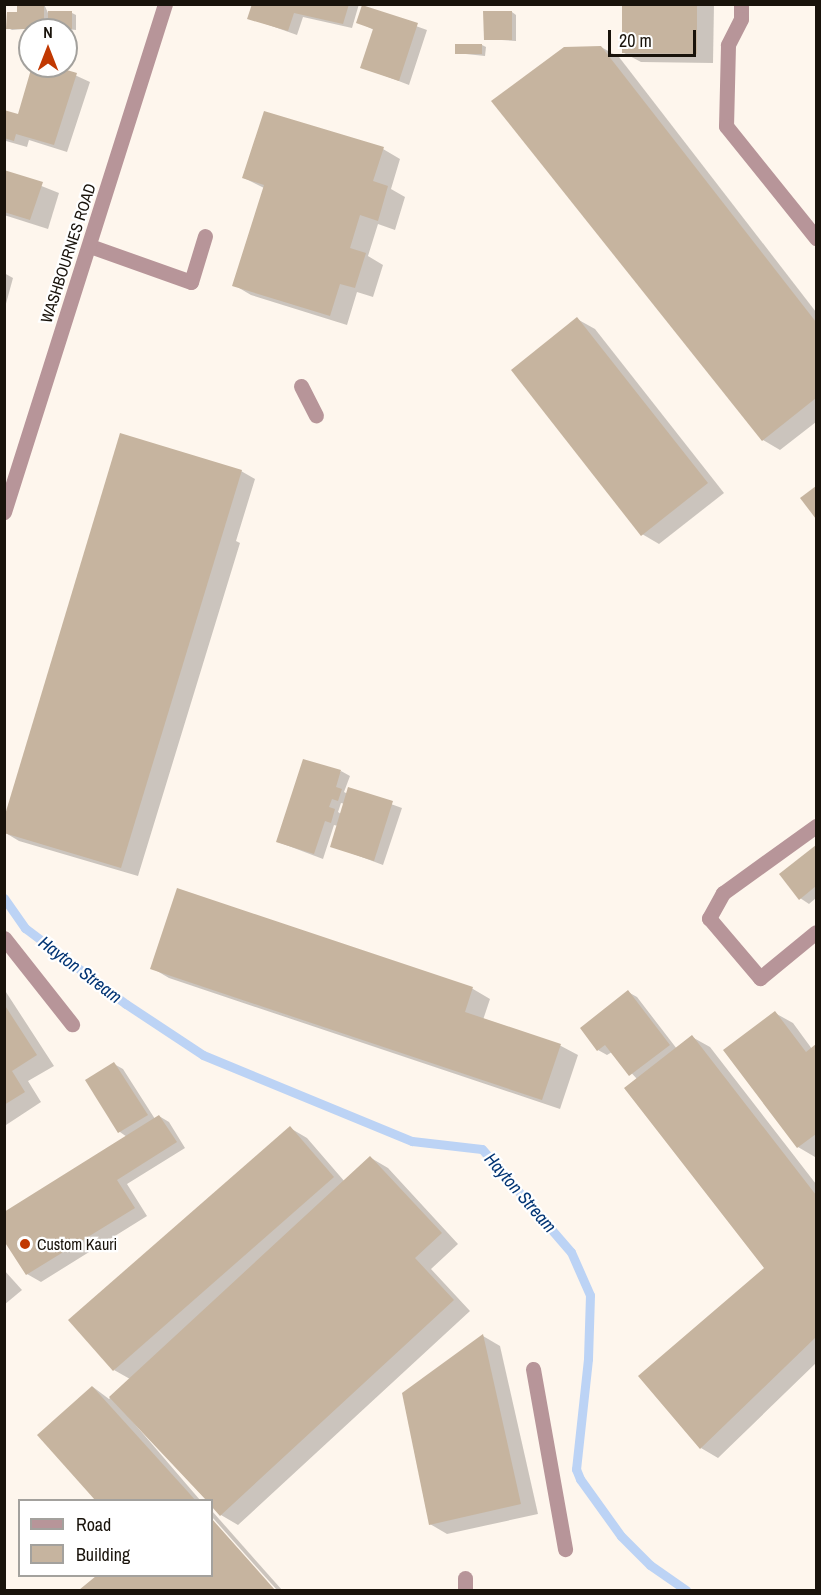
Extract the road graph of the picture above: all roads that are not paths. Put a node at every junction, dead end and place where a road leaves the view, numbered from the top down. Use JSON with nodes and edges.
{"nodes":[{"id":1,"x":165,"y":4,"type":"edge"},
{"id":2,"x":741,"y":4,"type":"edge"},
{"id":3,"x":205,"y":236,"type":"dead end"},
{"id":4,"x":816,"y":238,"type":"edge"},
{"id":5,"x":90,"y":246,"type":"junction"},
{"id":6,"x":301,"y":386,"type":"dead end"},
{"id":7,"x":316,"y":416,"type":"dead end"},
{"id":8,"x":4,"y":512,"type":"edge"},
{"id":9,"x":816,"y":826,"type":"edge"},
{"id":10,"x":816,"y":932,"type":"edge"},
{"id":11,"x":4,"y":938,"type":"edge"},
{"id":12,"x":72,"y":1024,"type":"dead end"},
{"id":13,"x":533,"y":1369,"type":"dead end"},
{"id":14,"x":565,"y":1549,"type":"dead end"}],
"edges":[{"from":1,"to":5,"type":"street","name":"WASHBOURNES ROAD"},
{"from":2,"to":4,"type":"street"},
{"from":3,"to":5,"type":"street"},
{"from":5,"to":8,"type":"street","name":"WASHBOURNES ROAD"},
{"from":6,"to":7,"type":"street"},
{"from":9,"to":10,"type":"street"},
{"from":11,"to":12,"type":"street"},
{"from":13,"to":14,"type":"street"}]}
